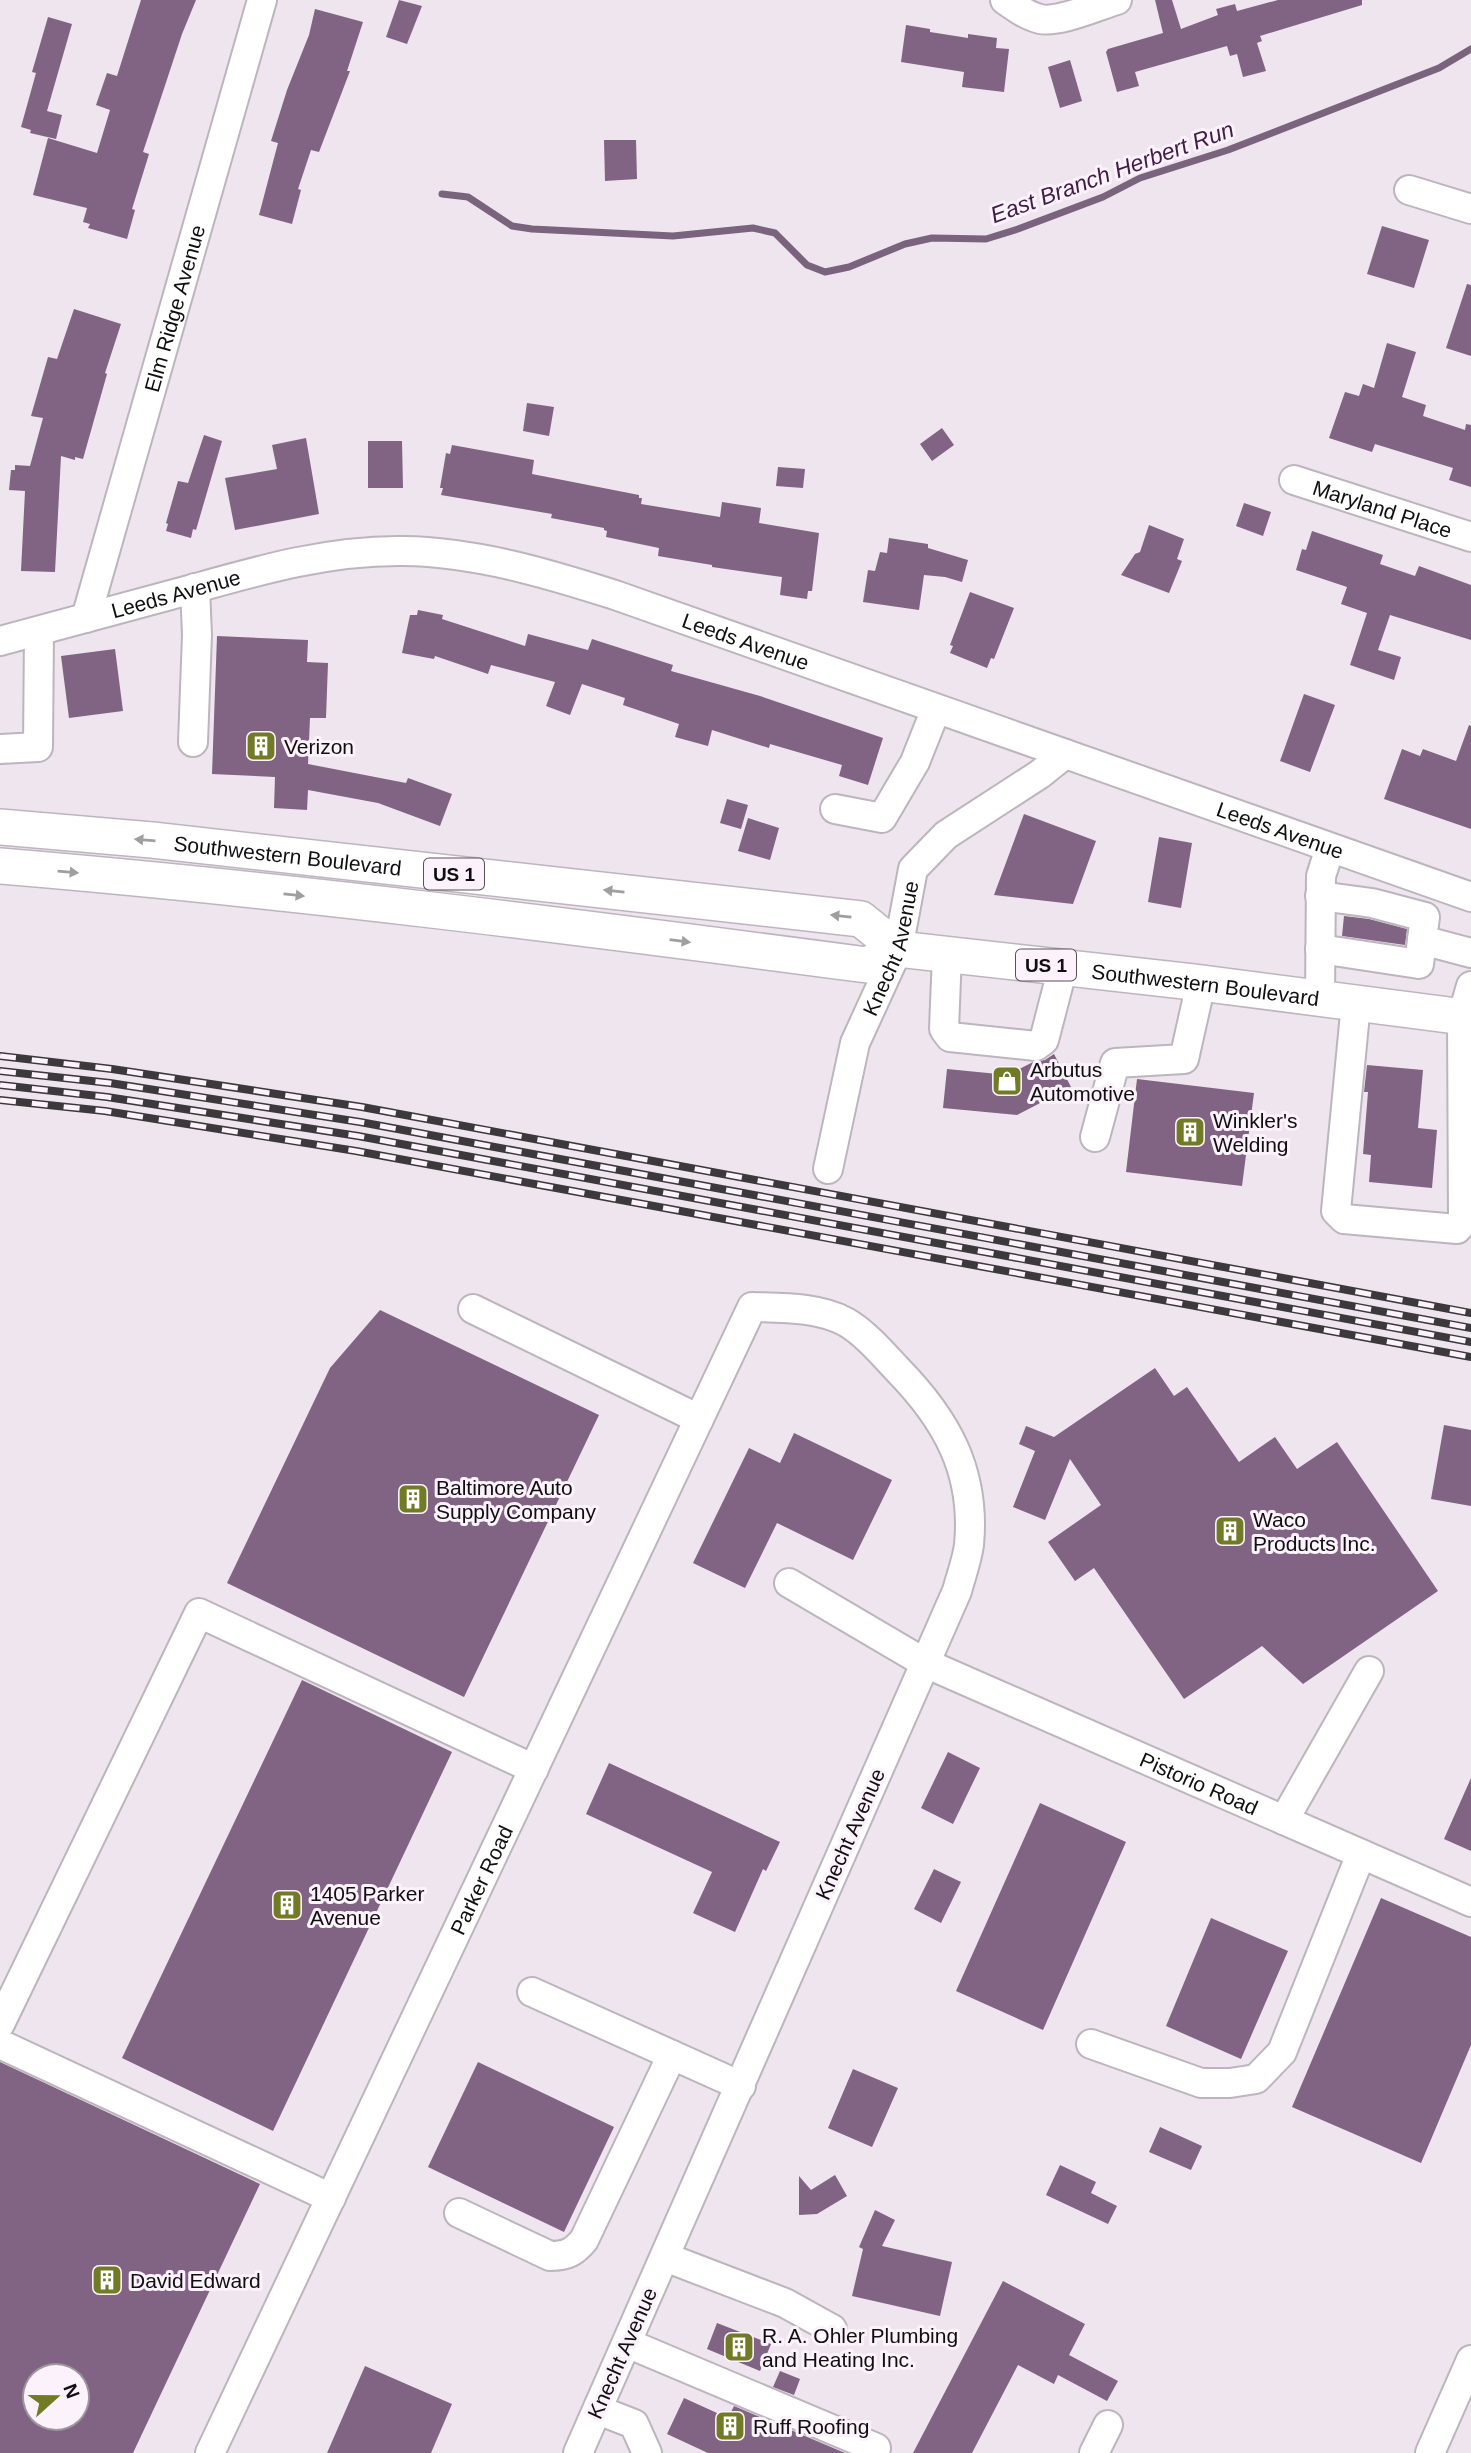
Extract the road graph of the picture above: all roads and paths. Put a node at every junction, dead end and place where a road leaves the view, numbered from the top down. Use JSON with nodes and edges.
{"nodes":[{"id":1,"x":262,"y":0,"type":"edge"},
{"id":2,"x":1005,"y":0,"type":"edge"},
{"id":3,"x":1116,"y":0,"type":"edge"},
{"id":4,"x":1409,"y":190,"type":"dead end"},
{"id":5,"x":1471,"y":209,"type":"edge"},
{"id":6,"x":1294,"y":480,"type":"dead end"},
{"id":7,"x":1471,"y":537,"type":"edge"},
{"id":8,"x":195,"y":588,"type":"junction"},
{"id":9,"x":86,"y":618,"type":"junction"},
{"id":10,"x":39,"y":631,"type":"junction"},
{"id":11,"x":0,"y":641,"type":"edge"},
{"id":12,"x":936,"y":709,"type":"junction"},
{"id":13,"x":193,"y":742,"type":"dead end"},
{"id":14,"x":0,"y":749,"type":"edge"},
{"id":15,"x":1065,"y":754,"type":"junction"},
{"id":16,"x":835,"y":808,"type":"dead end"},
{"id":17,"x":0,"y":827,"type":"edge"},
{"id":18,"x":1330,"y":848,"type":"junction"},
{"id":19,"x":0,"y":866,"type":"edge"},
{"id":20,"x":1320,"y":896,"type":"junction"},
{"id":21,"x":1471,"y":897,"type":"edge"},
{"id":22,"x":1422,"y":940,"type":"junction"},
{"id":23,"x":898,"y":949,"type":"junction"},
{"id":24,"x":1320,"y":949,"type":"junction"},
{"id":25,"x":1471,"y":953,"type":"edge"},
{"id":26,"x":947,"y":954,"type":"junction"},
{"id":27,"x":1063,"y":967,"type":"junction"},
{"id":28,"x":1201,"y":983,"type":"junction"},
{"id":29,"x":1320,"y":998,"type":"junction"},
{"id":30,"x":1356,"y":1003,"type":"junction"},
{"id":31,"x":1468,"y":1007,"type":"edge"},
{"id":32,"x":1095,"y":1137,"type":"dead end"},
{"id":33,"x":828,"y":1169,"type":"dead end"},
{"id":34,"x":752,"y":1307,"type":"joint"},
{"id":35,"x":473,"y":1309,"type":"dead end"},
{"id":36,"x":699,"y":1419,"type":"junction"},
{"id":37,"x":789,"y":1583,"type":"dead end"},
{"id":38,"x":925,"y":1663,"type":"junction"},
{"id":39,"x":1369,"y":1671,"type":"dead end"},
{"id":40,"x":534,"y":1769,"type":"junction"},
{"id":41,"x":1284,"y":1820,"type":"junction"},
{"id":42,"x":1361,"y":1854,"type":"junction"},
{"id":43,"x":1471,"y":1902,"type":"edge"},
{"id":44,"x":532,"y":1992,"type":"dead end"},
{"id":45,"x":0,"y":2024,"type":"edge"},
{"id":46,"x":0,"y":2044,"type":"edge"},
{"id":47,"x":1091,"y":2044,"type":"dead end"},
{"id":48,"x":673,"y":2055,"type":"junction"},
{"id":49,"x":741,"y":2086,"type":"junction"},
{"id":50,"x":331,"y":2198,"type":"junction"},
{"id":51,"x":459,"y":2213,"type":"dead end"},
{"id":52,"x":665,"y":2257,"type":"junction"},
{"id":53,"x":832,"y":2329,"type":"dead end"},
{"id":54,"x":627,"y":2343,"type":"junction"},
{"id":55,"x":1471,"y":2360,"type":"edge"},
{"id":56,"x":598,"y":2410,"type":"junction"},
{"id":57,"x":1108,"y":2425,"type":"dead end"},
{"id":58,"x":210,"y":2453,"type":"edge"},
{"id":59,"x":578,"y":2453,"type":"edge"},
{"id":60,"x":647,"y":2453,"type":"edge"},
{"id":61,"x":874,"y":2453,"type":"edge"},
{"id":62,"x":1094,"y":2453,"type":"edge"},
{"id":63,"x":1430,"y":2453,"type":"edge"}],
"edges":[{"from":1,"to":9,"type":"street","name":"Elm Ridge Avenue"},
{"from":2,"to":3,"type":"street"},
{"from":4,"to":5,"type":"street"},
{"from":6,"to":7,"type":"street","name":"Maryland Place"},
{"from":8,"to":9,"type":"street","name":"Leeds Avenue"},
{"from":8,"to":12,"type":"street","name":"Leeds Avenue"},
{"from":8,"to":13,"type":"street"},
{"from":9,"to":10,"type":"street","name":"Leeds Avenue"},
{"from":10,"to":11,"type":"street","name":"Leeds Avenue"},
{"from":10,"to":14,"type":"street"},
{"from":12,"to":15,"type":"street","name":"Leeds Avenue"},
{"from":12,"to":16,"type":"street"},
{"from":15,"to":18,"type":"street","name":"Leeds Avenue"},
{"from":15,"to":23,"type":"street","name":"Knecht Avenue"},
{"from":23,"to":17,"type":"main road","name":"Southwestern Boulevard","number":"US 1","one_way":true},
{"from":18,"to":20,"type":"street"},
{"from":18,"to":21,"type":"street","name":"Leeds Avenue"},
{"from":19,"to":23,"type":"main road","name":"Southwestern Boulevard","number":"US 1","one_way":true},
{"from":20,"to":22,"type":"street"},
{"from":20,"to":24,"type":"street"},
{"from":22,"to":24,"type":"street"},
{"from":22,"to":25,"type":"street"},
{"from":23,"to":26,"type":"main road","name":"Southwestern Boulevard","number":"US 1"},
{"from":23,"to":33,"type":"street","name":"Knecht Avenue"},
{"from":24,"to":29,"type":"street"},
{"from":26,"to":27,"type":"main road","name":"Southwestern Boulevard","number":"US 1"},
{"from":26,"to":27,"type":"street"},
{"from":27,"to":28,"type":"main road","name":"Southwestern Boulevard","number":"US 1"},
{"from":28,"to":29,"type":"main road","name":"Southwestern Boulevard","number":"US 1"},
{"from":28,"to":32,"type":"street"},
{"from":29,"to":30,"type":"main road","name":"Southwestern Boulevard","number":"US 1"},
{"from":30,"to":31,"type":"main road","name":"Southwestern Boulevard","number":"US 1"},
{"from":30,"to":31,"type":"street"},
{"from":34,"to":36,"type":"street","name":"Parker Road"},
{"from":34,"to":38,"type":"street","name":"Knecht Avenue"},
{"from":35,"to":36,"type":"street"},
{"from":36,"to":40,"type":"street","name":"Parker Road"},
{"from":37,"to":38,"type":"street","name":"Pistorio Road"},
{"from":38,"to":41,"type":"street","name":"Pistorio Road"},
{"from":38,"to":49,"type":"street","name":"Knecht Avenue"},
{"from":39,"to":41,"type":"street"},
{"from":40,"to":45,"type":"street"},
{"from":40,"to":50,"type":"street","name":"Parker Road"},
{"from":41,"to":42,"type":"street","name":"Pistorio Road"},
{"from":42,"to":43,"type":"street","name":"Pistorio Road"},
{"from":42,"to":47,"type":"street"},
{"from":44,"to":48,"type":"street"},
{"from":46,"to":50,"type":"street"},
{"from":48,"to":49,"type":"street"},
{"from":48,"to":51,"type":"street"},
{"from":49,"to":52,"type":"street","name":"Knecht Avenue"},
{"from":50,"to":58,"type":"street","name":"Parker Road"},
{"from":52,"to":53,"type":"street"},
{"from":52,"to":54,"type":"street","name":"Knecht Avenue"},
{"from":54,"to":56,"type":"street","name":"Knecht Avenue"},
{"from":54,"to":61,"type":"street"},
{"from":55,"to":63,"type":"street"},
{"from":56,"to":59,"type":"street","name":"Knecht Avenue"},
{"from":56,"to":60,"type":"street"},
{"from":57,"to":62,"type":"street"}]}
